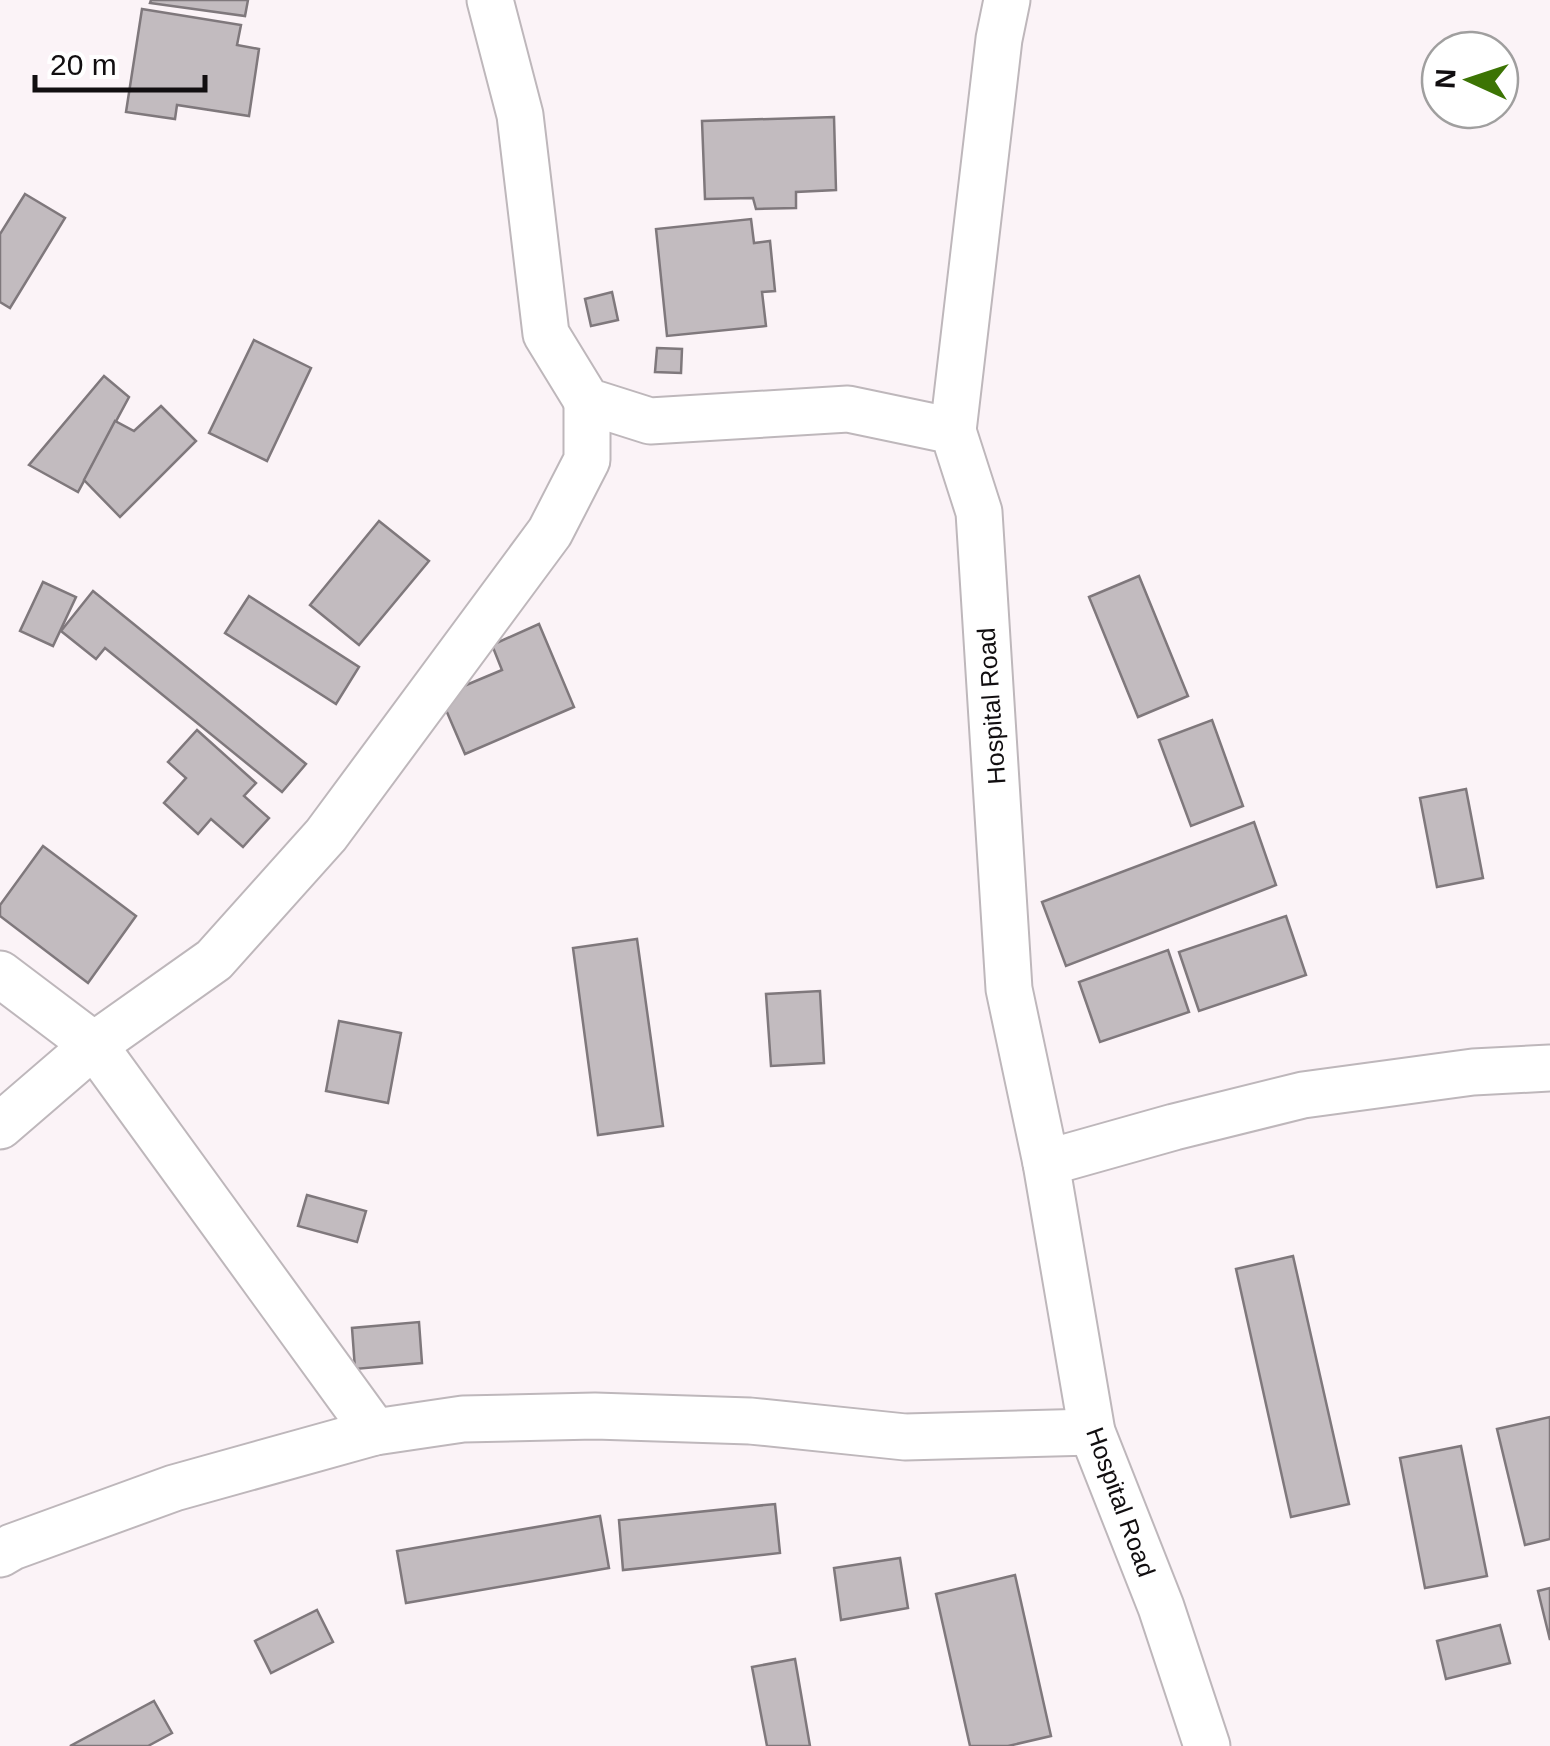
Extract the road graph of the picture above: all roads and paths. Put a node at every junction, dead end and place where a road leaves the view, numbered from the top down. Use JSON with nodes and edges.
{"nodes":[{"id":1,"x":490,"y":0,"type":"edge"},
{"id":2,"x":1007,"y":0,"type":"edge"},
{"id":3,"x":587,"y":401,"type":"junction"},
{"id":4,"x":953,"y":431,"type":"junction"},
{"id":5,"x":0,"y":974,"type":"edge"},
{"id":6,"x":94,"y":1045,"type":"junction"},
{"id":7,"x":1550,"y":1068,"type":"edge"},
{"id":8,"x":0,"y":1126,"type":"edge"},
{"id":9,"x":1046,"y":1163,"type":"junction"},
{"id":10,"x":374,"y":1432,"type":"junction"},
{"id":11,"x":1092,"y":1432,"type":"junction"},
{"id":12,"x":0,"y":1554,"type":"edge"},
{"id":13,"x":1206,"y":1746,"type":"edge"}],
"edges":[{"from":1,"to":3,"type":"street"},
{"from":2,"to":4,"type":"street"},
{"from":3,"to":4,"type":"street"},
{"from":3,"to":6,"type":"street"},
{"from":4,"to":9,"type":"street","name":"Hospital Road"},
{"from":5,"to":6,"type":"street"},
{"from":6,"to":8,"type":"street"},
{"from":6,"to":10,"type":"street"},
{"from":7,"to":9,"type":"street"},
{"from":9,"to":11,"type":"street","name":"Hospital Road"},
{"from":10,"to":11,"type":"street"},
{"from":10,"to":12,"type":"street"},
{"from":11,"to":13,"type":"street","name":"Hospital Road"}]}
